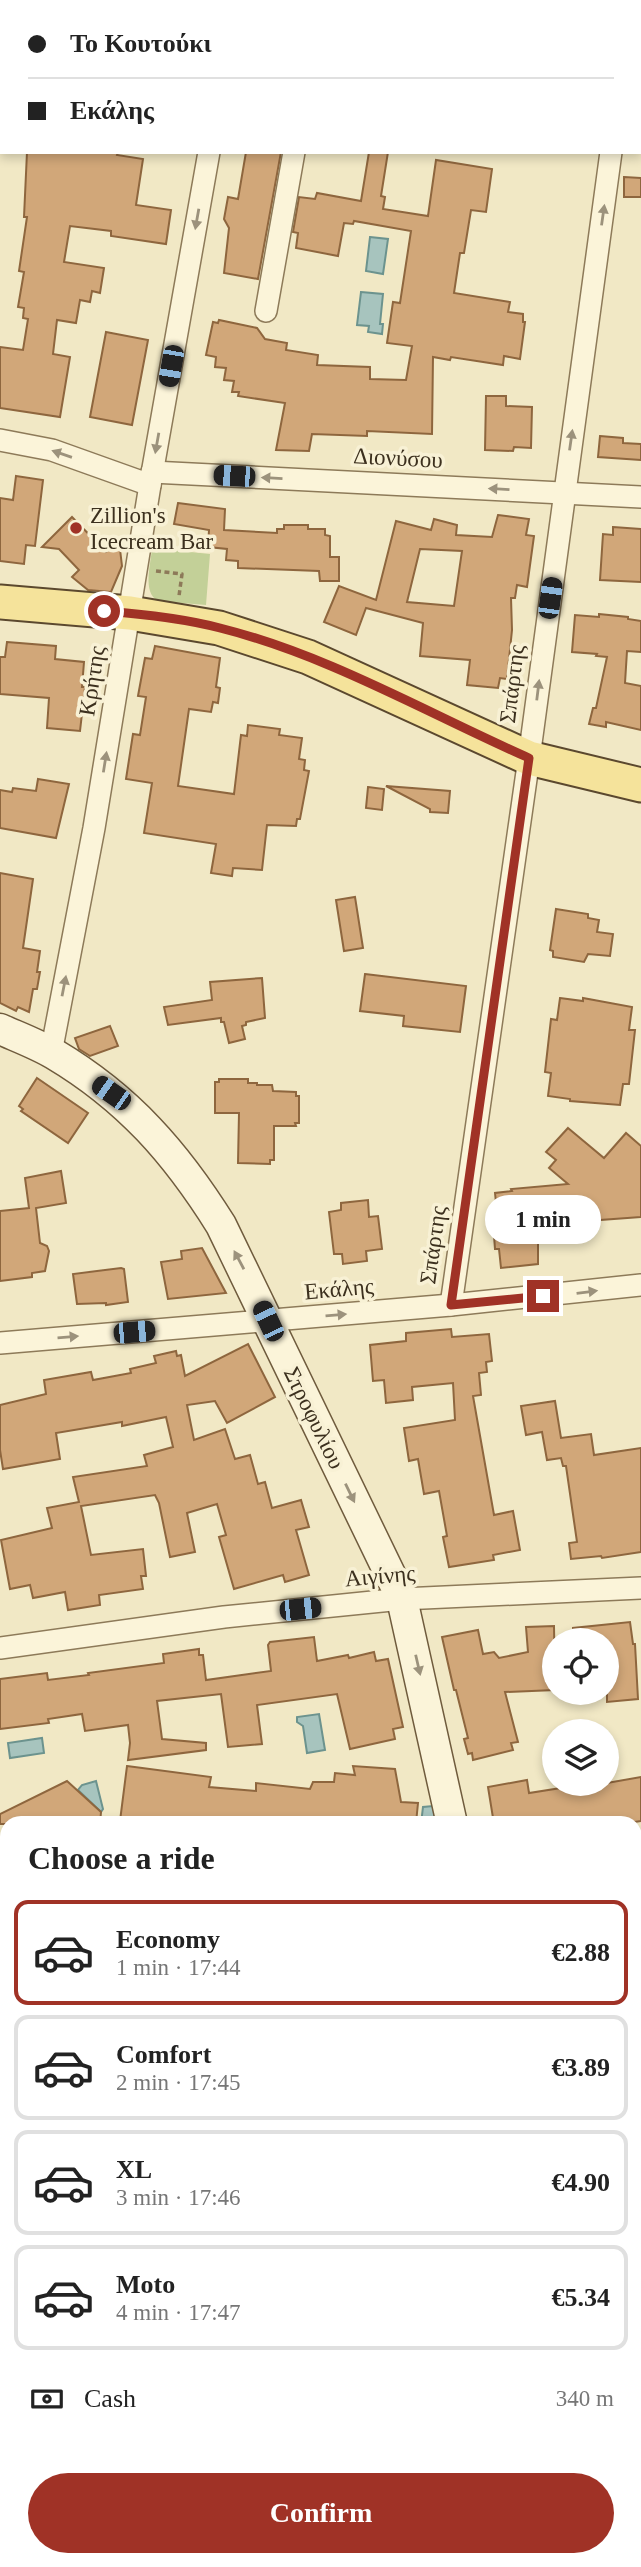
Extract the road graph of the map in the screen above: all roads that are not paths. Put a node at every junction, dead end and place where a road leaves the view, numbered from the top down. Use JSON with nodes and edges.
{"nodes":[{"id":1,"x":209,"y":154,"type":"edge"},
{"id":2,"x":293,"y":154,"type":"edge"},
{"id":3,"x":611,"y":154,"type":"edge"},
{"id":4,"x":266,"y":311,"type":"dead end"},
{"id":5,"x":0,"y":440,"type":"edge"},
{"id":6,"x":151,"y":479,"type":"junction"},
{"id":7,"x":564,"y":492,"type":"junction"},
{"id":8,"x":641,"y":497,"type":"edge"},
{"id":9,"x":0,"y":602,"type":"edge"},
{"id":10,"x":130,"y":613,"type":"junction"},
{"id":11,"x":529,"y":758,"type":"junction"},
{"id":12,"x":641,"y":785,"type":"edge"},
{"id":13,"x":0,"y":1029,"type":"edge"},
{"id":14,"x":51,"y":1053,"type":"junction"},
{"id":15,"x":641,"y":1286,"type":"edge"},
{"id":16,"x":451,"y":1305,"type":"junction"},
{"id":17,"x":268,"y":1321,"type":"junction"},
{"id":18,"x":0,"y":1343,"type":"edge"},
{"id":19,"x":641,"y":1588,"type":"edge"},
{"id":20,"x":402,"y":1599,"type":"junction"},
{"id":21,"x":0,"y":1648,"type":"edge"},
{"id":22,"x":450,"y":1816,"type":"edge"}],
"edges":[{"from":1,"to":6,"type":"street","name":"Κρήτης","one_way":true},
{"from":2,"to":4,"type":"street"},
{"from":7,"to":3,"type":"street","name":"Σπάρτης","one_way":true},
{"from":6,"to":5,"type":"street","name":"Διονύσου","one_way":true},
{"from":7,"to":6,"type":"street","name":"Διονύσου","one_way":true},
{"from":6,"to":10,"type":"street","name":"Κρήτης"},
{"from":7,"to":8,"type":"street","name":"Διονύσου"},
{"from":11,"to":7,"type":"street","name":"Σπάρτης","one_way":true},
{"from":9,"to":10,"type":"main road"},
{"from":10,"to":11,"type":"main road"},
{"from":14,"to":10,"type":"street","name":"Κρήτης","one_way":true},
{"from":11,"to":12,"type":"main road"},
{"from":11,"to":16,"type":"street","name":"Σπάρτης"},
{"from":13,"to":14,"type":"street","name":"Στροφυλίου"},
{"from":17,"to":14,"type":"street","name":"Στροφυλίου","one_way":true},
{"from":16,"to":15,"type":"street","name":"Εκάλης","one_way":true},
{"from":17,"to":16,"type":"street","name":"Εκάλης","one_way":true},
{"from":18,"to":17,"type":"street","name":"Εκάλης","one_way":true},
{"from":17,"to":20,"type":"street","name":"Στροφυλίου","one_way":true},
{"from":19,"to":20,"type":"street","name":"Αιγίνης"},
{"from":20,"to":21,"type":"street","name":"Αιγίνης"},
{"from":20,"to":22,"type":"street","name":"Στροφυλίου","one_way":true}]}
